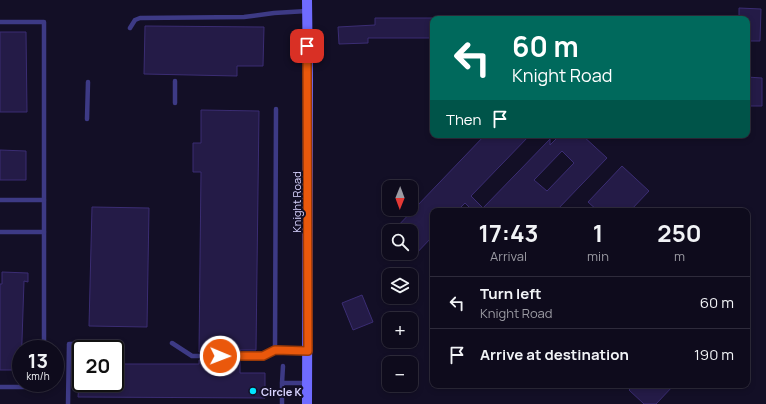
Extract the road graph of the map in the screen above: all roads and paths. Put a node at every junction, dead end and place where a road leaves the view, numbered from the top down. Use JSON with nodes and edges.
{"nodes":[{"id":1,"x":307,"y":0,"type":"edge"},
{"id":2,"x":307,"y":11,"type":"junction"},
{"id":3,"x":0,"y":22,"type":"edge"},
{"id":4,"x":130,"y":28,"type":"dead end"},
{"id":5,"x":176,"y":80,"type":"dead end"},
{"id":6,"x":88,"y":82,"type":"dead end"},
{"id":7,"x":175,"y":103,"type":"dead end"},
{"id":8,"x":276,"y":109,"type":"dead end"},
{"id":9,"x":87,"y":119,"type":"dead end"},
{"id":10,"x":0,"y":200,"type":"edge"},
{"id":11,"x":44,"y":200,"type":"junction"},
{"id":12,"x":0,"y":232,"type":"edge"},
{"id":13,"x":44,"y":232,"type":"junction"},
{"id":14,"x":44,"y":340,"type":"edge"},
{"id":15,"x":72,"y":344,"type":"edge"},
{"id":16,"x":172,"y":344,"type":"dead end"},
{"id":17,"x":275,"y":350,"type":"junction"},
{"id":18,"x":308,"y":351,"type":"junction"},
{"id":19,"x":282,"y":366,"type":"dead end"},
{"id":20,"x":282,"y":383,"type":"junction"},
{"id":21,"x":307,"y":383,"type":"junction"},
{"id":22,"x":0,"y":387,"type":"edge"},
{"id":23,"x":12,"y":387,"type":"edge"},
{"id":24,"x":68,"y":404,"type":"edge"},
{"id":25,"x":282,"y":404,"type":"edge"},
{"id":26,"x":307,"y":404,"type":"edge"}],
"edges":[{"from":1,"to":2,"type":"street","name":"Knight Road"},
{"from":2,"to":4,"type":"lane"},
{"from":2,"to":18,"type":"street","name":"Knight Road"},
{"from":3,"to":11,"type":"lane"},
{"from":5,"to":7,"type":"lane"},
{"from":6,"to":9,"type":"lane"},
{"from":8,"to":17,"type":"lane"},
{"from":10,"to":11,"type":"lane"},
{"from":11,"to":13,"type":"lane"},
{"from":12,"to":13,"type":"lane"},
{"from":13,"to":14,"type":"lane"},
{"from":15,"to":24,"type":"lane"},
{"from":16,"to":17,"type":"lane"},
{"from":17,"to":18,"type":"lane"},
{"from":18,"to":21,"type":"street","name":"Knight Road"},
{"from":19,"to":20,"type":"lane"},
{"from":20,"to":21,"type":"lane"},
{"from":20,"to":25,"type":"lane"},
{"from":21,"to":26,"type":"street","name":"Knight Road"},
{"from":22,"to":23,"type":"lane"}]}
